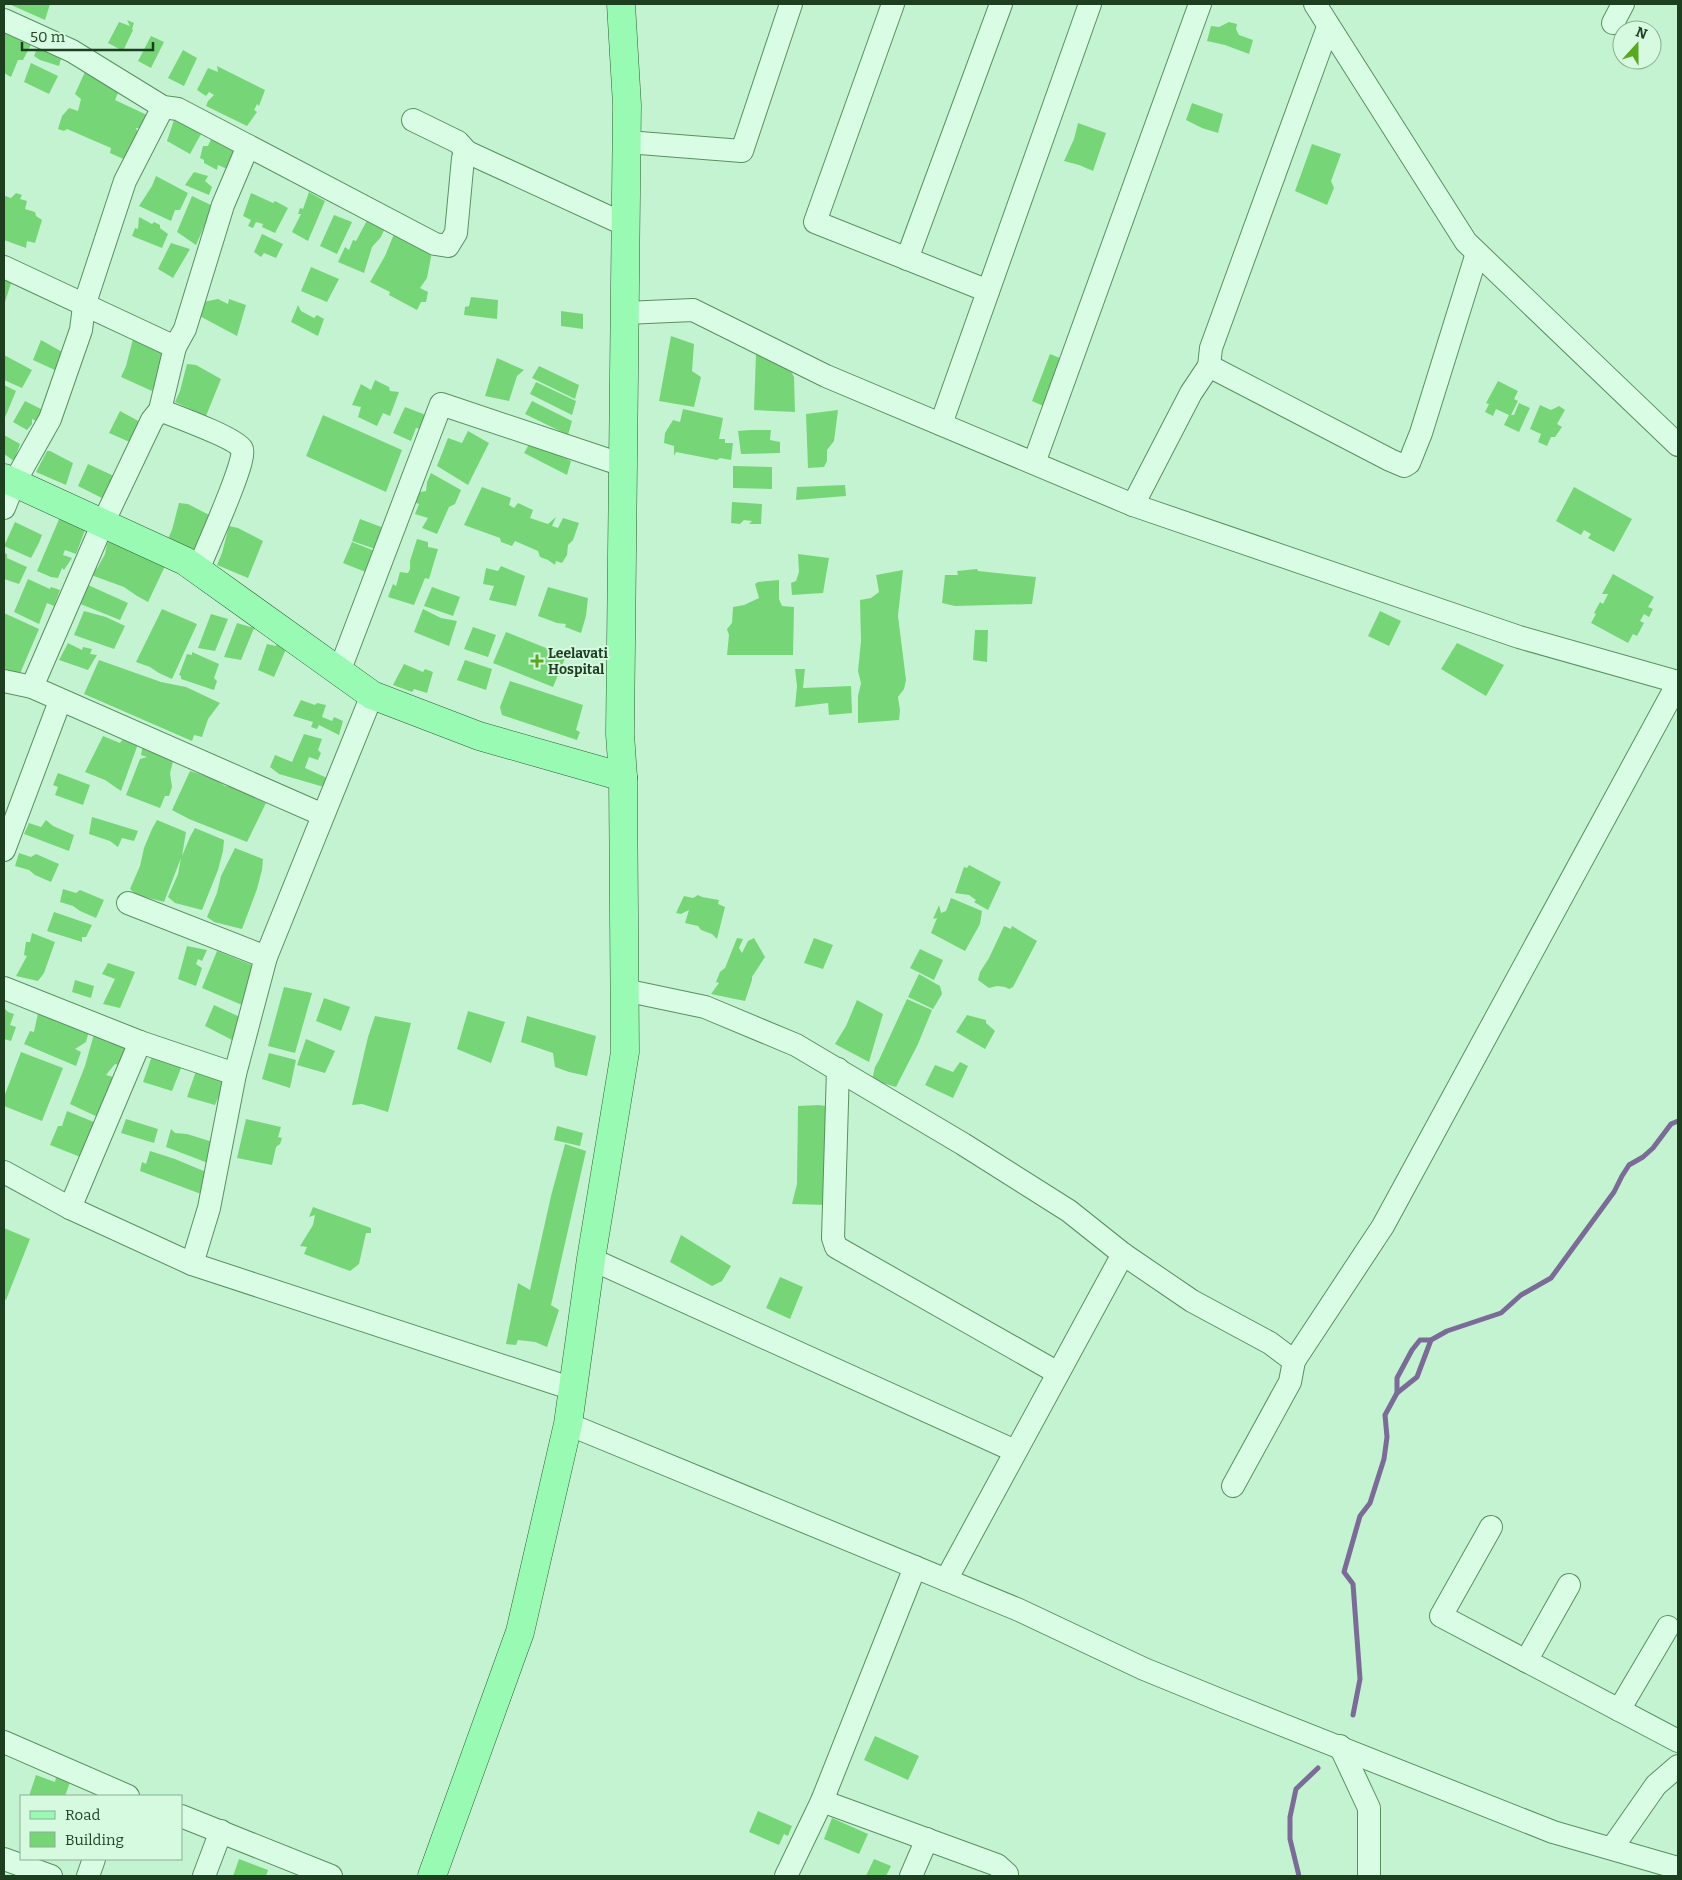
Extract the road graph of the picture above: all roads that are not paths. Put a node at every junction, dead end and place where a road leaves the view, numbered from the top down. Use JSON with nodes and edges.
{"nodes":[{"id":1,"x":622,"y":4,"type":"edge"},
{"id":2,"x":791,"y":4,"type":"edge"},
{"id":3,"x":893,"y":4,"type":"edge"},
{"id":4,"x":1001,"y":4,"type":"edge"},
{"id":5,"x":1090,"y":4,"type":"edge"},
{"id":6,"x":1200,"y":4,"type":"edge"},
{"id":7,"x":1315,"y":4,"type":"edge"},
{"id":8,"x":1623,"y":4,"type":"edge"},
{"id":9,"x":4,"y":20,"type":"edge"},
{"id":10,"x":1614,"y":20,"type":"edge"},
{"id":11,"x":1328,"y":27,"type":"junction"},
{"id":12,"x":164,"y":107,"type":"junction"},
{"id":13,"x":413,"y":120,"type":"dead end"},
{"id":14,"x":627,"y":142,"type":"junction"},
{"id":15,"x":248,"y":146,"type":"junction"},
{"id":16,"x":467,"y":152,"type":"junction"},
{"id":17,"x":626,"y":225,"type":"junction"},
{"id":18,"x":1477,"y":253,"type":"junction"},
{"id":19,"x":907,"y":259,"type":"junction"},
{"id":20,"x":4,"y":267,"type":"edge"},
{"id":21,"x":988,"y":292,"type":"junction"},
{"id":22,"x":84,"y":306,"type":"junction"},
{"id":23,"x":625,"y":313,"type":"junction"},
{"id":24,"x":175,"y":347,"type":"junction"},
{"id":25,"x":1209,"y":366,"type":"junction"},
{"id":26,"x":160,"y":410,"type":"junction"},
{"id":27,"x":941,"y":424,"type":"junction"},
{"id":28,"x":1678,"y":445,"type":"edge"},
{"id":29,"x":1034,"y":463,"type":"junction"},
{"id":30,"x":623,"y":464,"type":"junction"},
{"id":31,"x":9,"y":480,"type":"edge"},
{"id":32,"x":1133,"y":505,"type":"junction"},
{"id":33,"x":4,"y":508,"type":"edge"},
{"id":34,"x":102,"y":523,"type":"junction"},
{"id":35,"x":198,"y":570,"type":"junction"},
{"id":36,"x":339,"y":672,"type":"junction"},
{"id":37,"x":4,"y":681,"type":"edge"},
{"id":38,"x":1678,"y":682,"type":"edge"},
{"id":39,"x":32,"y":687,"type":"junction"},
{"id":40,"x":372,"y":695,"type":"junction"},
{"id":41,"x":60,"y":701,"type":"junction"},
{"id":42,"x":623,"y":776,"type":"junction"},
{"id":43,"x":323,"y":815,"type":"junction"},
{"id":44,"x":4,"y":850,"type":"edge"},
{"id":45,"x":128,"y":902,"type":"dead end"},
{"id":46,"x":266,"y":957,"type":"junction"},
{"id":47,"x":4,"y":988,"type":"edge"},
{"id":48,"x":624,"y":990,"type":"junction"},
{"id":49,"x":140,"y":1042,"type":"junction"},
{"id":50,"x":838,"y":1069,"type":"junction"},
{"id":51,"x":235,"y":1074,"type":"junction"},
{"id":52,"x":4,"y":1172,"type":"edge"},
{"id":53,"x":70,"y":1208,"type":"junction"},
{"id":54,"x":1123,"y":1254,"type":"junction"},
{"id":55,"x":591,"y":1259,"type":"junction"},
{"id":56,"x":192,"y":1264,"type":"junction"},
{"id":57,"x":1294,"y":1361,"type":"junction"},
{"id":58,"x":1058,"y":1373,"type":"junction"},
{"id":59,"x":573,"y":1389,"type":"junction"},
{"id":60,"x":568,"y":1424,"type":"junction"},
{"id":61,"x":1016,"y":1451,"type":"junction"},
{"id":62,"x":1233,"y":1486,"type":"dead end"},
{"id":63,"x":1492,"y":1527,"type":"dead end"},
{"id":64,"x":915,"y":1567,"type":"junction"},
{"id":65,"x":946,"y":1580,"type":"junction"},
{"id":66,"x":1569,"y":1585,"type":"dead end"},
{"id":67,"x":1668,"y":1627,"type":"dead end"},
{"id":68,"x":1526,"y":1661,"type":"junction"},
{"id":69,"x":1619,"y":1710,"type":"junction"},
{"id":70,"x":1678,"y":1741,"type":"edge"},
{"id":71,"x":4,"y":1742,"type":"edge"},
{"id":72,"x":1340,"y":1746,"type":"junction"},
{"id":73,"x":1678,"y":1766,"type":"edge"},
{"id":74,"x":121,"y":1795,"type":"edge"},
{"id":75,"x":822,"y":1801,"type":"junction"},
{"id":76,"x":182,"y":1816,"type":"edge"},
{"id":77,"x":221,"y":1831,"type":"junction"},
{"id":78,"x":927,"y":1839,"type":"junction"},
{"id":79,"x":1612,"y":1848,"type":"junction"},
{"id":80,"x":4,"y":1859,"type":"edge"},
{"id":81,"x":94,"y":1860,"type":"edge"},
{"id":82,"x":1678,"y":1868,"type":"edge"},
{"id":83,"x":51,"y":1876,"type":"edge"},
{"id":84,"x":88,"y":1876,"type":"edge"},
{"id":85,"x":204,"y":1876,"type":"edge"},
{"id":86,"x":331,"y":1876,"type":"edge"},
{"id":87,"x":432,"y":1876,"type":"edge"},
{"id":88,"x":786,"y":1876,"type":"edge"},
{"id":89,"x":910,"y":1876,"type":"edge"},
{"id":90,"x":1007,"y":1876,"type":"edge"},
{"id":91,"x":1369,"y":1876,"type":"edge"}],
"edges":[{"from":1,"to":14,"type":"main road"},
{"from":2,"to":14,"type":"street"},
{"from":3,"to":19,"type":"street"},
{"from":4,"to":19,"type":"street"},
{"from":5,"to":21,"type":"street"},
{"from":6,"to":29,"type":"street"},
{"from":7,"to":11,"type":"street"},
{"from":8,"to":10,"type":"street"},
{"from":9,"to":12,"type":"street"},
{"from":11,"to":18,"type":"street"},
{"from":11,"to":25,"type":"street"},
{"from":12,"to":15,"type":"street"},
{"from":12,"to":22,"type":"street"},
{"from":13,"to":16,"type":"street"},
{"from":14,"to":17,"type":"main road"},
{"from":15,"to":16,"type":"street"},
{"from":15,"to":24,"type":"street"},
{"from":16,"to":17,"type":"street"},
{"from":17,"to":23,"type":"main road"},
{"from":18,"to":25,"type":"street"},
{"from":18,"to":28,"type":"street"},
{"from":19,"to":21,"type":"street"},
{"from":20,"to":22,"type":"street"},
{"from":21,"to":27,"type":"street"},
{"from":22,"to":24,"type":"street"},
{"from":22,"to":31,"type":"street"},
{"from":23,"to":27,"type":"street"},
{"from":23,"to":30,"type":"main road"},
{"from":24,"to":26,"type":"street"},
{"from":25,"to":32,"type":"street"},
{"from":26,"to":34,"type":"street"},
{"from":26,"to":35,"type":"street"},
{"from":27,"to":29,"type":"street"},
{"from":29,"to":32,"type":"street"},
{"from":30,"to":36,"type":"street"},
{"from":30,"to":42,"type":"main road"},
{"from":31,"to":33,"type":"street"},
{"from":31,"to":34,"type":"main road"},
{"from":32,"to":38,"type":"street"},
{"from":34,"to":35,"type":"main road"},
{"from":34,"to":39,"type":"street"},
{"from":35,"to":36,"type":"main road"},
{"from":36,"to":40,"type":"main road"},
{"from":37,"to":39,"type":"street"},
{"from":38,"to":57,"type":"street"},
{"from":39,"to":41,"type":"street"},
{"from":40,"to":42,"type":"main road"},
{"from":40,"to":43,"type":"street"},
{"from":41,"to":43,"type":"street"},
{"from":41,"to":44,"type":"street"},
{"from":42,"to":48,"type":"main road"},
{"from":43,"to":46,"type":"street"},
{"from":45,"to":46,"type":"street"},
{"from":46,"to":51,"type":"street"},
{"from":47,"to":49,"type":"street"},
{"from":48,"to":50,"type":"street"},
{"from":48,"to":55,"type":"main road"},
{"from":49,"to":51,"type":"street"},
{"from":49,"to":53,"type":"street"},
{"from":50,"to":54,"type":"street"},
{"from":50,"to":58,"type":"street"},
{"from":51,"to":56,"type":"street"},
{"from":52,"to":53,"type":"street"},
{"from":53,"to":56,"type":"street"},
{"from":54,"to":57,"type":"street"},
{"from":54,"to":58,"type":"street"},
{"from":55,"to":59,"type":"main road"},
{"from":55,"to":61,"type":"street"},
{"from":56,"to":59,"type":"street"},
{"from":57,"to":62,"type":"street"},
{"from":58,"to":61,"type":"street"},
{"from":59,"to":60,"type":"main road"},
{"from":60,"to":64,"type":"street"},
{"from":60,"to":87,"type":"main road"},
{"from":61,"to":65,"type":"street"},
{"from":63,"to":68,"type":"street"},
{"from":64,"to":65,"type":"street"},
{"from":64,"to":75,"type":"street"},
{"from":65,"to":72,"type":"street"},
{"from":66,"to":68,"type":"street"},
{"from":67,"to":69,"type":"street"},
{"from":68,"to":69,"type":"street"},
{"from":69,"to":70,"type":"street"},
{"from":71,"to":74,"type":"street"},
{"from":72,"to":79,"type":"street"},
{"from":72,"to":91,"type":"street"},
{"from":73,"to":79,"type":"street"},
{"from":75,"to":78,"type":"street"},
{"from":75,"to":88,"type":"street"},
{"from":76,"to":77,"type":"street"},
{"from":77,"to":85,"type":"street"},
{"from":77,"to":86,"type":"street"},
{"from":78,"to":89,"type":"street"},
{"from":78,"to":90,"type":"street"},
{"from":79,"to":82,"type":"street"},
{"from":80,"to":83,"type":"street"},
{"from":81,"to":84,"type":"street"}]}
